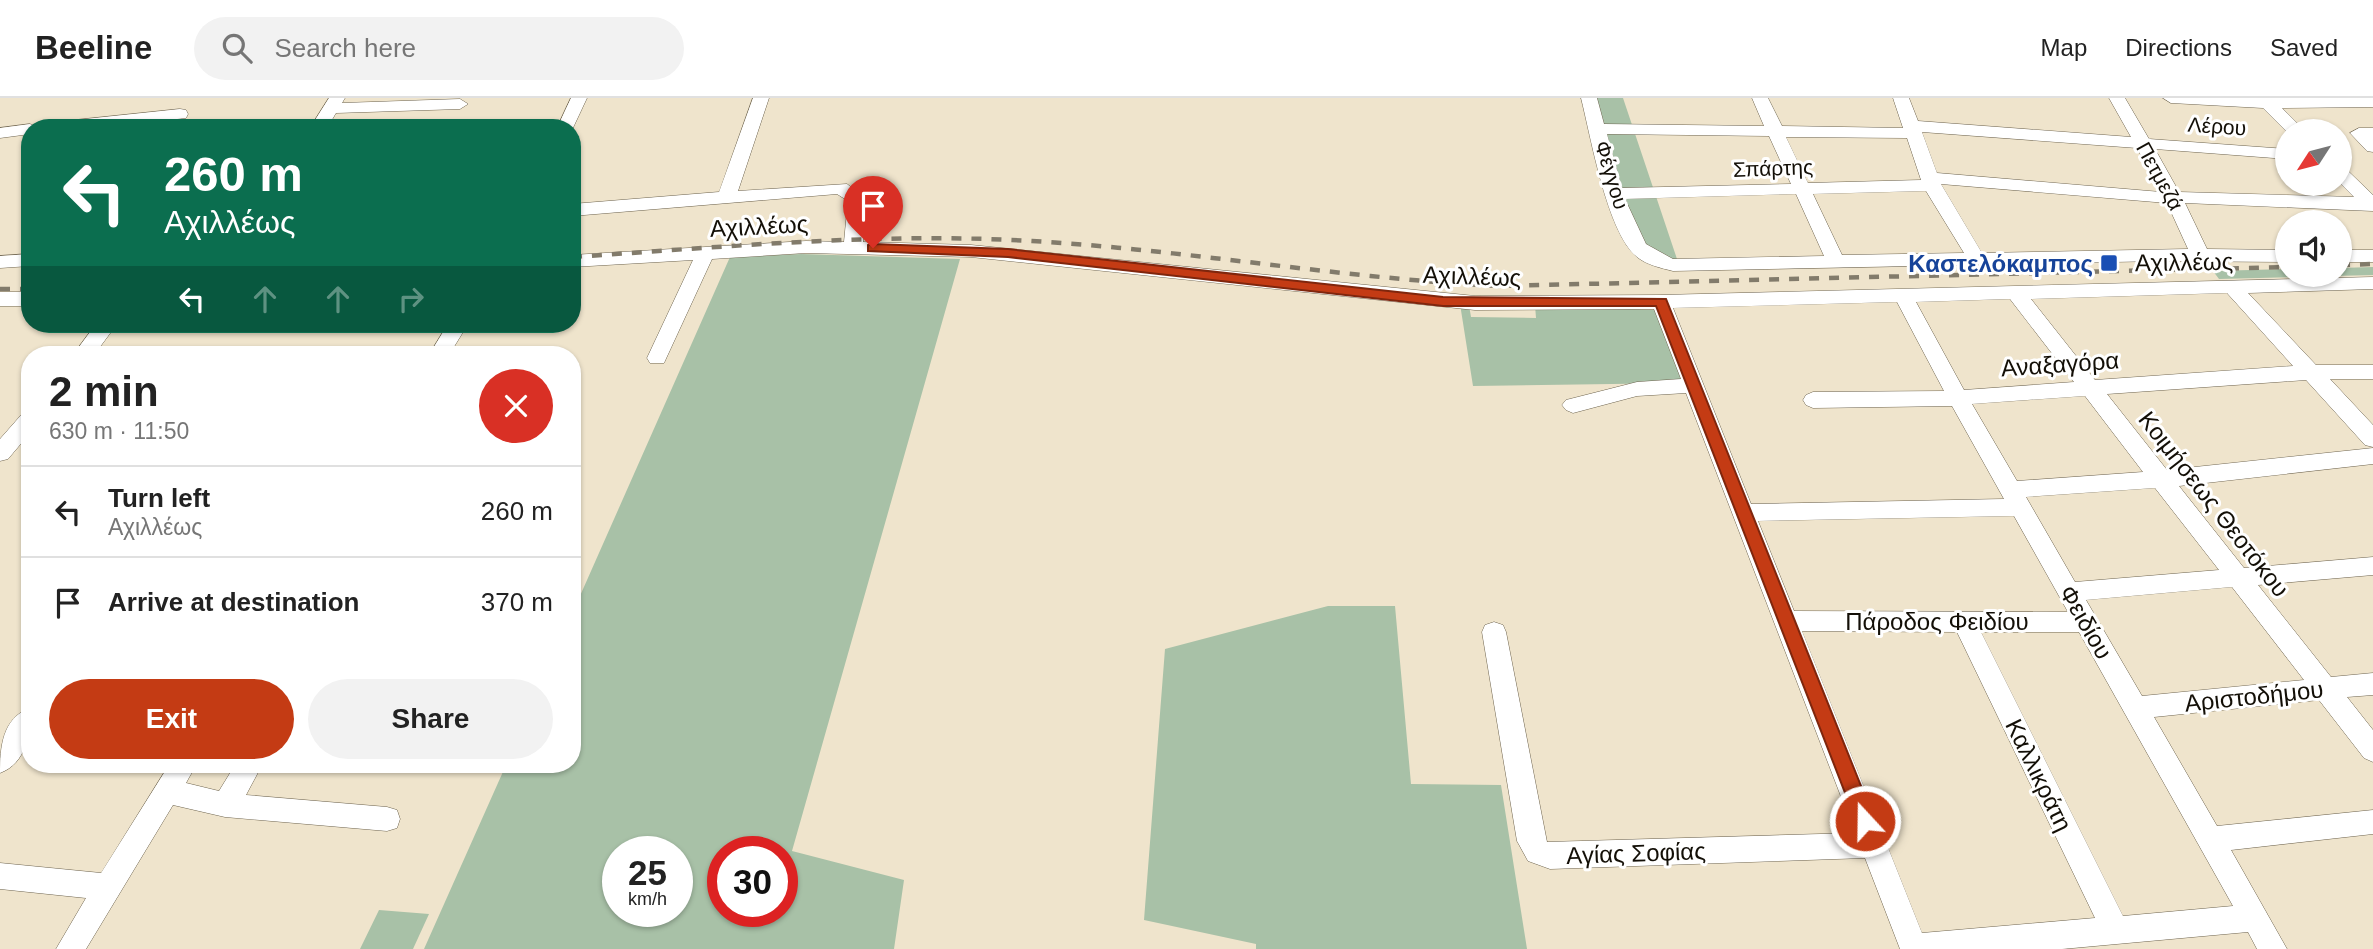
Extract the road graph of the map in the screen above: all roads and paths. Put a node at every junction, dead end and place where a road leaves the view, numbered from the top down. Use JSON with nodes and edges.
{"nodes":[{"id":1,"x":190,"y":98,"type":"edge"},
{"id":2,"x":579,"y":98,"type":"edge"},
{"id":3,"x":761,"y":98,"type":"edge"},
{"id":4,"x":1589,"y":98,"type":"edge"},
{"id":5,"x":1760,"y":98,"type":"edge"},
{"id":6,"x":1900,"y":98,"type":"edge"},
{"id":7,"x":2117,"y":98,"type":"edge"},
{"id":8,"x":2171,"y":98,"type":"edge"},
{"id":9,"x":2373,"y":99,"type":"edge"},
{"id":10,"x":2265,"y":101,"type":"edge"},
{"id":11,"x":334,"y":103,"type":"edge"},
{"id":12,"x":460,"y":104,"type":"dead end"},
{"id":13,"x":177,"y":119,"type":"edge"},
{"id":14,"x":324,"y":119,"type":"edge"},
{"id":15,"x":569,"y":119,"type":"edge"},
{"id":16,"x":2284,"y":119,"type":"edge"},
{"id":17,"x":1598,"y":129,"type":"junction"},
{"id":18,"x":1911,"y":129,"type":"junction"},
{"id":19,"x":21,"y":131,"type":"edge"},
{"id":20,"x":1775,"y":131,"type":"junction"},
{"id":21,"x":0,"y":133,"type":"edge"},
{"id":22,"x":2373,"y":133,"type":"edge"},
{"id":23,"x":2143,"y":143,"type":"junction"},
{"id":24,"x":2373,"y":147,"type":"edge"},
{"id":25,"x":2275,"y":153,"type":"edge"},
{"id":26,"x":1930,"y":181,"type":"junction"},
{"id":27,"x":2352,"y":185,"type":"edge"},
{"id":28,"x":1803,"y":190,"type":"junction"},
{"id":29,"x":1616,"y":194,"type":"junction"},
{"id":30,"x":727,"y":196,"type":"junction"},
{"id":31,"x":2173,"y":197,"type":"junction"},
{"id":32,"x":2372,"y":204,"type":"edge"},
{"id":33,"x":581,"y":209,"type":"edge"},
{"id":34,"x":853,"y":247,"type":"junction"},
{"id":35,"x":705,"y":254,"type":"junction"},
{"id":36,"x":2201,"y":256,"type":"junction"},
{"id":37,"x":2352,"y":256,"type":"edge"},
{"id":38,"x":2373,"y":256,"type":"edge"},
{"id":39,"x":2275,"y":257,"type":"edge"},
{"id":40,"x":1977,"y":259,"type":"junction"},
{"id":41,"x":21,"y":261,"type":"edge"},
{"id":42,"x":581,"y":261,"type":"edge"},
{"id":43,"x":0,"y":262,"type":"edge"},
{"id":44,"x":1836,"y":262,"type":"junction"},
{"id":45,"x":2373,"y":283,"type":"edge"},
{"id":46,"x":2230,"y":285,"type":"junction"},
{"id":47,"x":2014,"y":291,"type":"junction"},
{"id":48,"x":1902,"y":294,"type":"junction"},
{"id":49,"x":0,"y":299,"type":"edge"},
{"id":50,"x":21,"y":299,"type":"edge"},
{"id":51,"x":1661,"y":302,"type":"junction"},
{"id":52,"x":657,"y":358,"type":"dead end"},
{"id":53,"x":2311,"y":372,"type":"junction"},
{"id":54,"x":2373,"y":372,"type":"edge"},
{"id":55,"x":1694,"y":385,"type":"junction"},
{"id":56,"x":2091,"y":388,"type":"junction"},
{"id":57,"x":1958,"y":398,"type":"junction"},
{"id":58,"x":1813,"y":400,"type":"dead end"},
{"id":59,"x":1573,"y":405,"type":"dead end"},
{"id":60,"x":21,"y":429,"type":"edge"},
{"id":61,"x":2373,"y":439,"type":"edge"},
{"id":62,"x":0,"y":453,"type":"edge"},
{"id":63,"x":2373,"y":456,"type":"edge"},
{"id":64,"x":2162,"y":480,"type":"junction"},
{"id":65,"x":2015,"y":499,"type":"junction"},
{"id":66,"x":1745,"y":513,"type":"junction"},
{"id":67,"x":2373,"y":566,"type":"edge"},
{"id":68,"x":2239,"y":579,"type":"junction"},
{"id":69,"x":2070,"y":592,"type":"junction"},
{"id":70,"x":1788,"y":621,"type":"junction"},
{"id":71,"x":1964,"y":621,"type":"junction"},
{"id":72,"x":2086,"y":622,"type":"junction"},
{"id":73,"x":1494,"y":632,"type":"dead end"},
{"id":74,"x":2373,"y":684,"type":"edge"},
{"id":75,"x":2325,"y":688,"type":"junction"},
{"id":76,"x":2136,"y":708,"type":"junction"},
{"id":77,"x":21,"y":732,"type":"edge"},
{"id":78,"x":2373,"y":750,"type":"edge"},
{"id":79,"x":0,"y":761,"type":"edge"},
{"id":80,"x":178,"y":773,"type":"edge"},
{"id":81,"x":244,"y":773,"type":"edge"},
{"id":82,"x":167,"y":791,"type":"junction"},
{"id":83,"x":225,"y":805,"type":"junction"},
{"id":84,"x":387,"y":819,"type":"dead end"},
{"id":85,"x":2373,"y":822,"type":"edge"},
{"id":86,"x":2211,"y":839,"type":"junction"},
{"id":87,"x":1875,"y":845,"type":"junction"},
{"id":88,"x":0,"y":876,"type":"edge"},
{"id":89,"x":110,"y":887,"type":"junction"},
{"id":90,"x":2255,"y":918,"type":"junction"},
{"id":91,"x":2115,"y":929,"type":"junction"},
{"id":92,"x":70,"y":949,"type":"edge"},
{"id":93,"x":1914,"y":949,"type":"edge"},
{"id":94,"x":2273,"y":949,"type":"edge"}],
"edges":[{"from":1,"to":13,"type":"street"},
{"from":2,"to":15,"type":"street"},
{"from":3,"to":30,"type":"street"},
{"from":4,"to":17,"type":"street","name":"Φέγγου"},
{"from":5,"to":20,"type":"street"},
{"from":6,"to":18,"type":"street"},
{"from":7,"to":23,"type":"street","name":"Πετμεζά"},
{"from":8,"to":10,"type":"street"},
{"from":9,"to":10,"type":"street"},
{"from":10,"to":16,"type":"street"},
{"from":11,"to":12,"type":"street"},
{"from":11,"to":14,"type":"street"},
{"from":17,"to":20,"type":"street"},
{"from":17,"to":29,"type":"street","name":"Φέγγου"},
{"from":18,"to":20,"type":"street"},
{"from":18,"to":23,"type":"street","name":"Λέρου"},
{"from":18,"to":26,"type":"street"},
{"from":19,"to":21,"type":"street"},
{"from":20,"to":28,"type":"street"},
{"from":22,"to":24,"type":"street"},
{"from":23,"to":25,"type":"street","name":"Λέρου"},
{"from":23,"to":31,"type":"street","name":"Πετμεζά"},
{"from":26,"to":28,"type":"street","name":"Σπάρτης"},
{"from":26,"to":31,"type":"street","name":"Σπάρτης"},
{"from":26,"to":40,"type":"street"},
{"from":27,"to":32,"type":"street"},
{"from":28,"to":29,"type":"street","name":"Σπάρτης"},
{"from":28,"to":44,"type":"street"},
{"from":29,"to":44,"type":"street","name":"Φέγγου"},
{"from":30,"to":33,"type":"street"},
{"from":30,"to":34,"type":"street"},
{"from":31,"to":32,"type":"street","name":"Σπάρτης"},
{"from":31,"to":36,"type":"street","name":"Πετμεζά"},
{"from":34,"to":35,"type":"street","name":"Αχιλλέως"},
{"from":34,"to":51,"type":"street","name":"Αχιλλέως"},
{"from":35,"to":42,"type":"street","name":"Αχιλλέως"},
{"from":35,"to":52,"type":"street"},
{"from":36,"to":39,"type":"street"},
{"from":36,"to":40,"type":"street"},
{"from":37,"to":38,"type":"street"},
{"from":40,"to":44,"type":"street"},
{"from":41,"to":43,"type":"street"},
{"from":45,"to":46,"type":"street","name":"Αχιλλέως"},
{"from":46,"to":47,"type":"street","name":"Αχιλλέως"},
{"from":46,"to":53,"type":"street"},
{"from":47,"to":48,"type":"street","name":"Αχιλλέως"},
{"from":47,"to":56,"type":"street","name":"Κοιμήσεως Θεοτόκου"},
{"from":48,"to":51,"type":"street","name":"Αχιλλέως"},
{"from":48,"to":57,"type":"street","name":"Φειδίου"},
{"from":49,"to":50,"type":"street"},
{"from":51,"to":55,"type":"street"},
{"from":53,"to":54,"type":"street","name":"Αναξαγόρα"},
{"from":53,"to":56,"type":"street","name":"Αναξαγόρα"},
{"from":53,"to":61,"type":"street"},
{"from":55,"to":59,"type":"street"},
{"from":55,"to":66,"type":"street"},
{"from":56,"to":57,"type":"street","name":"Αναξαγόρα"},
{"from":56,"to":64,"type":"street","name":"Κοιμήσεως Θεοτόκου"},
{"from":57,"to":58,"type":"street","name":"Αναξαγόρα"},
{"from":57,"to":65,"type":"street","name":"Φειδίου"},
{"from":60,"to":62,"type":"street"},
{"from":63,"to":64,"type":"street"},
{"from":64,"to":65,"type":"street"},
{"from":64,"to":68,"type":"street","name":"Κοιμήσεως Θεοτόκου"},
{"from":65,"to":66,"type":"street"},
{"from":65,"to":69,"type":"street","name":"Φειδίου"},
{"from":66,"to":70,"type":"street"},
{"from":67,"to":68,"type":"street"},
{"from":68,"to":69,"type":"street"},
{"from":68,"to":75,"type":"street","name":"Κοιμήσεως Θεοτόκου"},
{"from":69,"to":72,"type":"street","name":"Φειδίου"},
{"from":70,"to":71,"type":"street","name":"Πάροδος Φειδίου"},
{"from":70,"to":87,"type":"street"},
{"from":71,"to":72,"type":"street","name":"Πάροδος Φειδίου"},
{"from":71,"to":91,"type":"street","name":"Καλλικράτη"},
{"from":72,"to":76,"type":"street","name":"Φειδίου"},
{"from":73,"to":87,"type":"street","name":"Αγίας Σοφίας"},
{"from":74,"to":75,"type":"street","name":"Αριστοδήμου"},
{"from":75,"to":76,"type":"street","name":"Αριστοδήμου"},
{"from":75,"to":78,"type":"street","name":"Κοιμήσεως Θεοτόκου"},
{"from":76,"to":86,"type":"street","name":"Φειδίου"},
{"from":77,"to":79,"type":"street"},
{"from":80,"to":82,"type":"street"},
{"from":81,"to":83,"type":"street"},
{"from":82,"to":83,"type":"street"},
{"from":82,"to":89,"type":"street"},
{"from":83,"to":84,"type":"street"},
{"from":85,"to":86,"type":"street"},
{"from":86,"to":90,"type":"street","name":"Φειδίου"},
{"from":87,"to":93,"type":"street"},
{"from":88,"to":89,"type":"street"},
{"from":89,"to":92,"type":"street"},
{"from":90,"to":91,"type":"street"},
{"from":90,"to":94,"type":"street","name":"Φειδίου"},
{"from":91,"to":93,"type":"street"}]}
